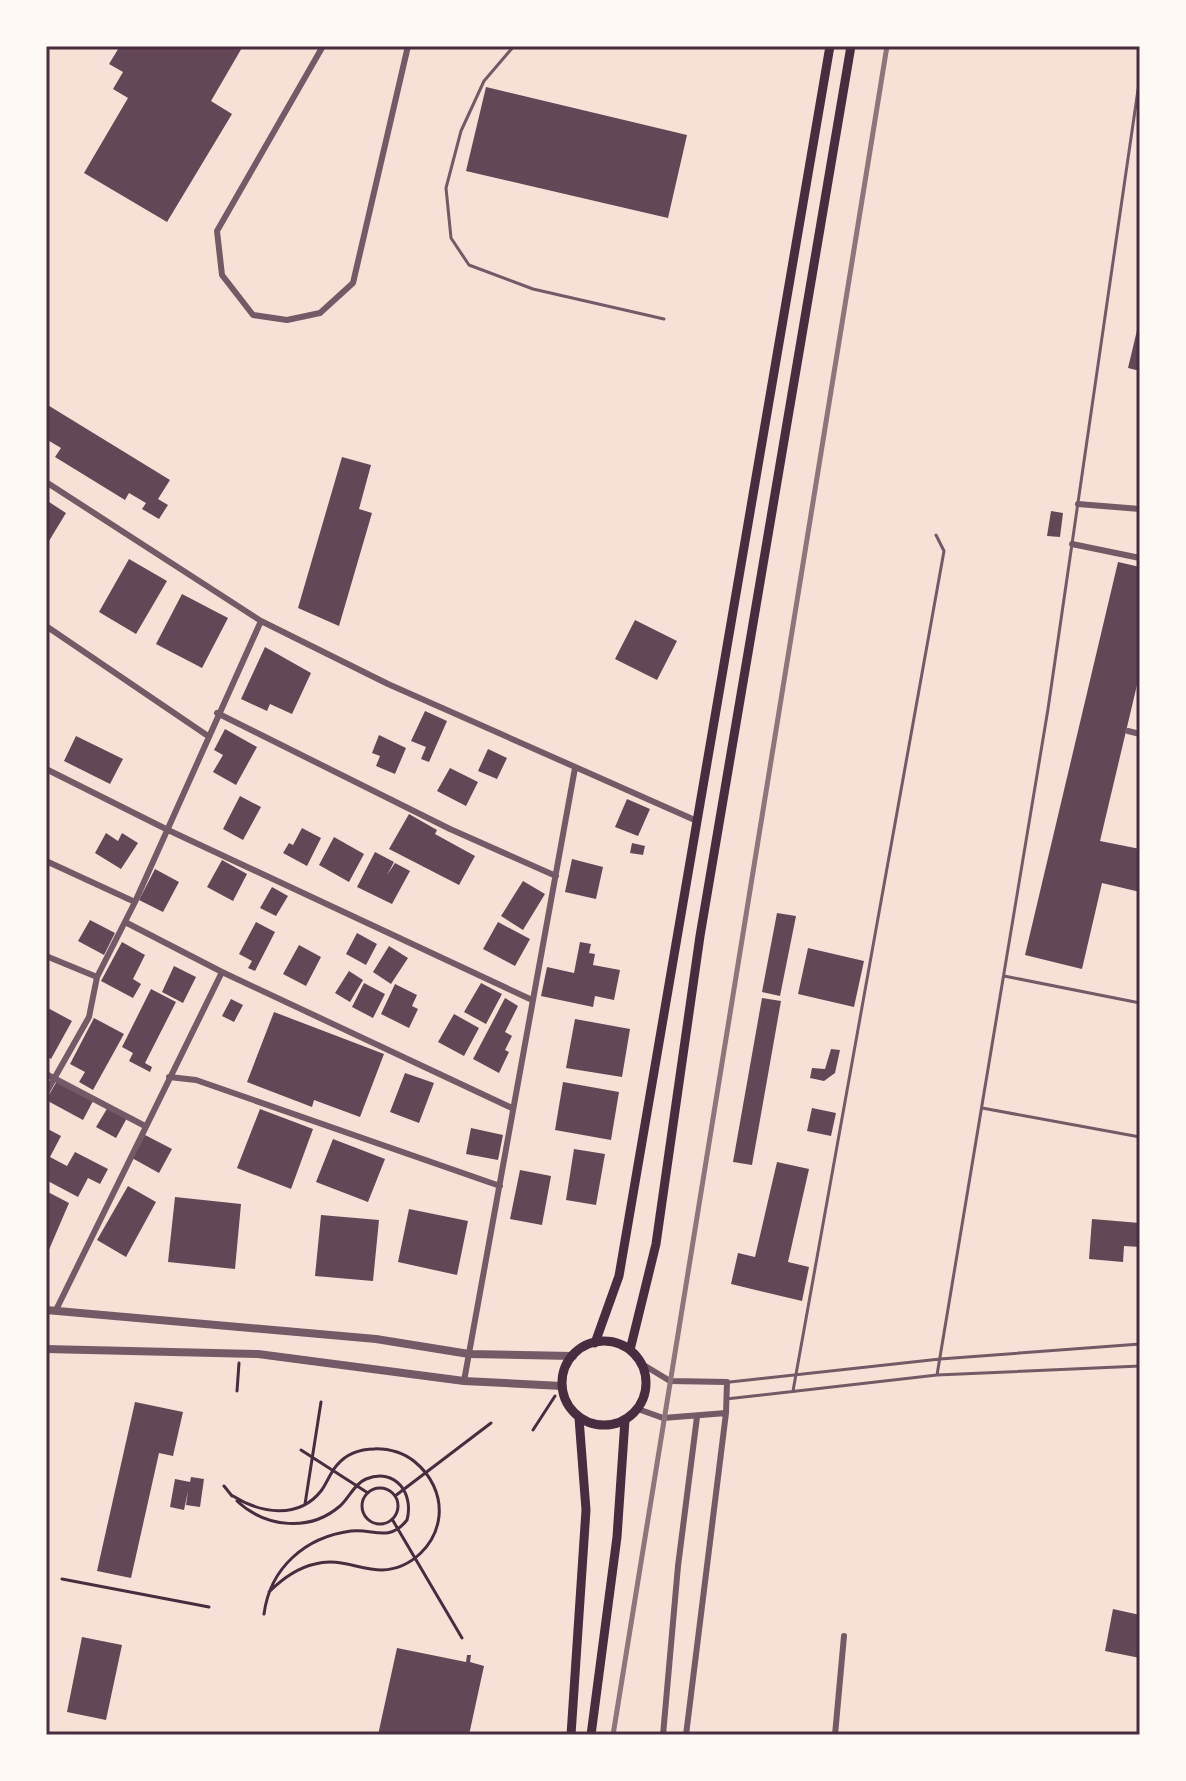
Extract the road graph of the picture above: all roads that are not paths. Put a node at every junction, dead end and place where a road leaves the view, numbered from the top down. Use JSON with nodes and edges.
{"nodes":[{"id":1,"x":323,"y":46,"type":"edge"},
{"id":2,"x":408,"y":46,"type":"edge"},
{"id":3,"x":514,"y":46,"type":"edge"},
{"id":4,"x":830,"y":46,"type":"edge"},
{"id":5,"x":851,"y":46,"type":"edge"},
{"id":6,"x":1140,"y":76,"type":"edge"},
{"id":7,"x":1133,"y":126,"type":"junction"},
{"id":8,"x":1140,"y":128,"type":"edge"},
{"id":9,"x":664,"y":319,"type":"dead end"},
{"id":10,"x":46,"y":482,"type":"edge"},
{"id":11,"x":1078,"y":504,"type":"junction"},
{"id":12,"x":1140,"y":509,"type":"edge"},
{"id":13,"x":936,"y":535,"type":"dead end"},
{"id":14,"x":1072,"y":544,"type":"junction"},
{"id":15,"x":1140,"y":558,"type":"edge"},
{"id":16,"x":261,"y":621,"type":"junction"},
{"id":17,"x":46,"y":626,"type":"edge"},
{"id":18,"x":217,"y":713,"type":"junction"},
{"id":19,"x":1128,"y":731,"type":"dead end"},
{"id":20,"x":1140,"y":734,"type":"edge"},
{"id":21,"x":208,"y":736,"type":"junction"},
{"id":22,"x":575,"y":768,"type":"junction"},
{"id":23,"x":46,"y":769,"type":"edge"},
{"id":24,"x":697,"y":821,"type":"junction"},
{"id":25,"x":168,"y":830,"type":"junction"},
{"id":26,"x":46,"y":861,"type":"edge"},
{"id":27,"x":556,"y":876,"type":"junction"},
{"id":28,"x":135,"y":902,"type":"junction"},
{"id":29,"x":125,"y":922,"type":"junction"},
{"id":30,"x":46,"y":956,"type":"edge"},
{"id":31,"x":222,"y":972,"type":"junction"},
{"id":32,"x":1004,"y":976,"type":"junction"},
{"id":33,"x":97,"y":977,"type":"junction"},
{"id":34,"x":530,"y":999,"type":"junction"},
{"id":35,"x":1140,"y":1003,"type":"edge"},
{"id":36,"x":46,"y":1074,"type":"edge"},
{"id":37,"x":54,"y":1077,"type":"junction"},
{"id":38,"x":169,"y":1077,"type":"junction"},
{"id":39,"x":46,"y":1093,"type":"edge"},
{"id":40,"x":512,"y":1108,"type":"junction"},
{"id":41,"x":982,"y":1108,"type":"junction"},
{"id":42,"x":145,"y":1126,"type":"junction"},
{"id":43,"x":1140,"y":1137,"type":"edge"},
{"id":44,"x":500,"y":1186,"type":"junction"},
{"id":45,"x":51,"y":1310,"type":"edge"},
{"id":46,"x":595,"y":1343,"type":"junction"},
{"id":47,"x":1140,"y":1344,"type":"edge"},
{"id":48,"x":46,"y":1349,"type":"edge"},
{"id":49,"x":630,"y":1350,"type":"junction"},
{"id":50,"x":469,"y":1354,"type":"junction"},
{"id":51,"x":573,"y":1356,"type":"junction"},
{"id":52,"x":940,"y":1359,"type":"junction"},
{"id":53,"x":642,"y":1364,"type":"junction"},
{"id":54,"x":1140,"y":1366,"type":"edge"},
{"id":55,"x":795,"y":1374,"type":"junction"},
{"id":56,"x":937,"y":1375,"type":"junction"},
{"id":57,"x":464,"y":1381,"type":"junction"},
{"id":58,"x":727,"y":1382,"type":"junction"},
{"id":59,"x":562,"y":1386,"type":"junction"},
{"id":60,"x":793,"y":1391,"type":"junction"},
{"id":61,"x":726,"y":1399,"type":"junction"},
{"id":62,"x":638,"y":1409,"type":"junction"},
{"id":63,"x":726,"y":1413,"type":"junction"},
{"id":64,"x":697,"y":1417,"type":"junction"},
{"id":65,"x":579,"y":1418,"type":"junction"},
{"id":66,"x":625,"y":1420,"type":"junction"},
{"id":67,"x":844,"y":1636,"type":"dead end"},
{"id":68,"x":571,"y":1735,"type":"edge"},
{"id":69,"x":591,"y":1735,"type":"edge"},
{"id":70,"x":663,"y":1735,"type":"edge"},
{"id":71,"x":686,"y":1735,"type":"edge"},
{"id":72,"x":835,"y":1735,"type":"edge"}],
"edges":[{"from":1,"to":2,"type":"street"},
{"from":3,"to":9,"type":"lane"},
{"from":4,"to":24,"type":"main road"},
{"from":5,"to":49,"type":"main road"},
{"from":6,"to":7,"type":"lane"},
{"from":7,"to":8,"type":"lane"},
{"from":7,"to":11,"type":"lane"},
{"from":10,"to":16,"type":"street"},
{"from":11,"to":12,"type":"street"},
{"from":11,"to":14,"type":"lane"},
{"from":13,"to":55,"type":"lane"},
{"from":14,"to":15,"type":"street"},
{"from":14,"to":32,"type":"lane"},
{"from":16,"to":18,"type":"street"},
{"from":16,"to":22,"type":"street"},
{"from":17,"to":21,"type":"street"},
{"from":18,"to":21,"type":"street"},
{"from":18,"to":27,"type":"street"},
{"from":19,"to":20,"type":"street"},
{"from":21,"to":25,"type":"street"},
{"from":22,"to":24,"type":"street"},
{"from":22,"to":27,"type":"street"},
{"from":23,"to":25,"type":"street"},
{"from":24,"to":46,"type":"main road"},
{"from":25,"to":28,"type":"street"},
{"from":25,"to":34,"type":"street"},
{"from":26,"to":28,"type":"street"},
{"from":27,"to":34,"type":"street"},
{"from":28,"to":29,"type":"street"},
{"from":29,"to":31,"type":"street"},
{"from":29,"to":33,"type":"street"},
{"from":30,"to":33,"type":"street"},
{"from":31,"to":38,"type":"street"},
{"from":31,"to":40,"type":"street"},
{"from":32,"to":35,"type":"lane"},
{"from":32,"to":41,"type":"lane"},
{"from":33,"to":37,"type":"street"},
{"from":34,"to":40,"type":"street"},
{"from":36,"to":37,"type":"street"},
{"from":37,"to":39,"type":"street"},
{"from":37,"to":42,"type":"street"},
{"from":38,"to":42,"type":"street"},
{"from":38,"to":44,"type":"street"},
{"from":40,"to":44,"type":"street"},
{"from":41,"to":43,"type":"lane"},
{"from":41,"to":52,"type":"lane"},
{"from":42,"to":45,"type":"street"},
{"from":44,"to":50,"type":"street"},
{"from":45,"to":50,"type":"street"},
{"from":46,"to":49,"type":"main road"},
{"from":46,"to":51,"type":"main road"},
{"from":47,"to":52,"type":"lane"},
{"from":48,"to":57,"type":"street"},
{"from":49,"to":53,"type":"main road"},
{"from":50,"to":51,"type":"street"},
{"from":50,"to":57,"type":"street"},
{"from":51,"to":59,"type":"main road"},
{"from":52,"to":55,"type":"lane"},
{"from":52,"to":56,"type":"lane"},
{"from":53,"to":58,"type":"street"},
{"from":53,"to":62,"type":"main road"},
{"from":54,"to":56,"type":"lane"},
{"from":55,"to":58,"type":"lane"},
{"from":55,"to":60,"type":"lane"},
{"from":56,"to":60,"type":"lane"},
{"from":57,"to":59,"type":"street"},
{"from":58,"to":61,"type":"street"},
{"from":59,"to":65,"type":"main road"},
{"from":60,"to":61,"type":"lane"},
{"from":61,"to":63,"type":"street"},
{"from":62,"to":64,"type":"street"},
{"from":62,"to":66,"type":"main road"},
{"from":63,"to":64,"type":"street"},
{"from":63,"to":71,"type":"street"},
{"from":64,"to":70,"type":"street"},
{"from":65,"to":66,"type":"main road"},
{"from":65,"to":68,"type":"main road"},
{"from":66,"to":69,"type":"main road"},
{"from":67,"to":72,"type":"street"}]}
